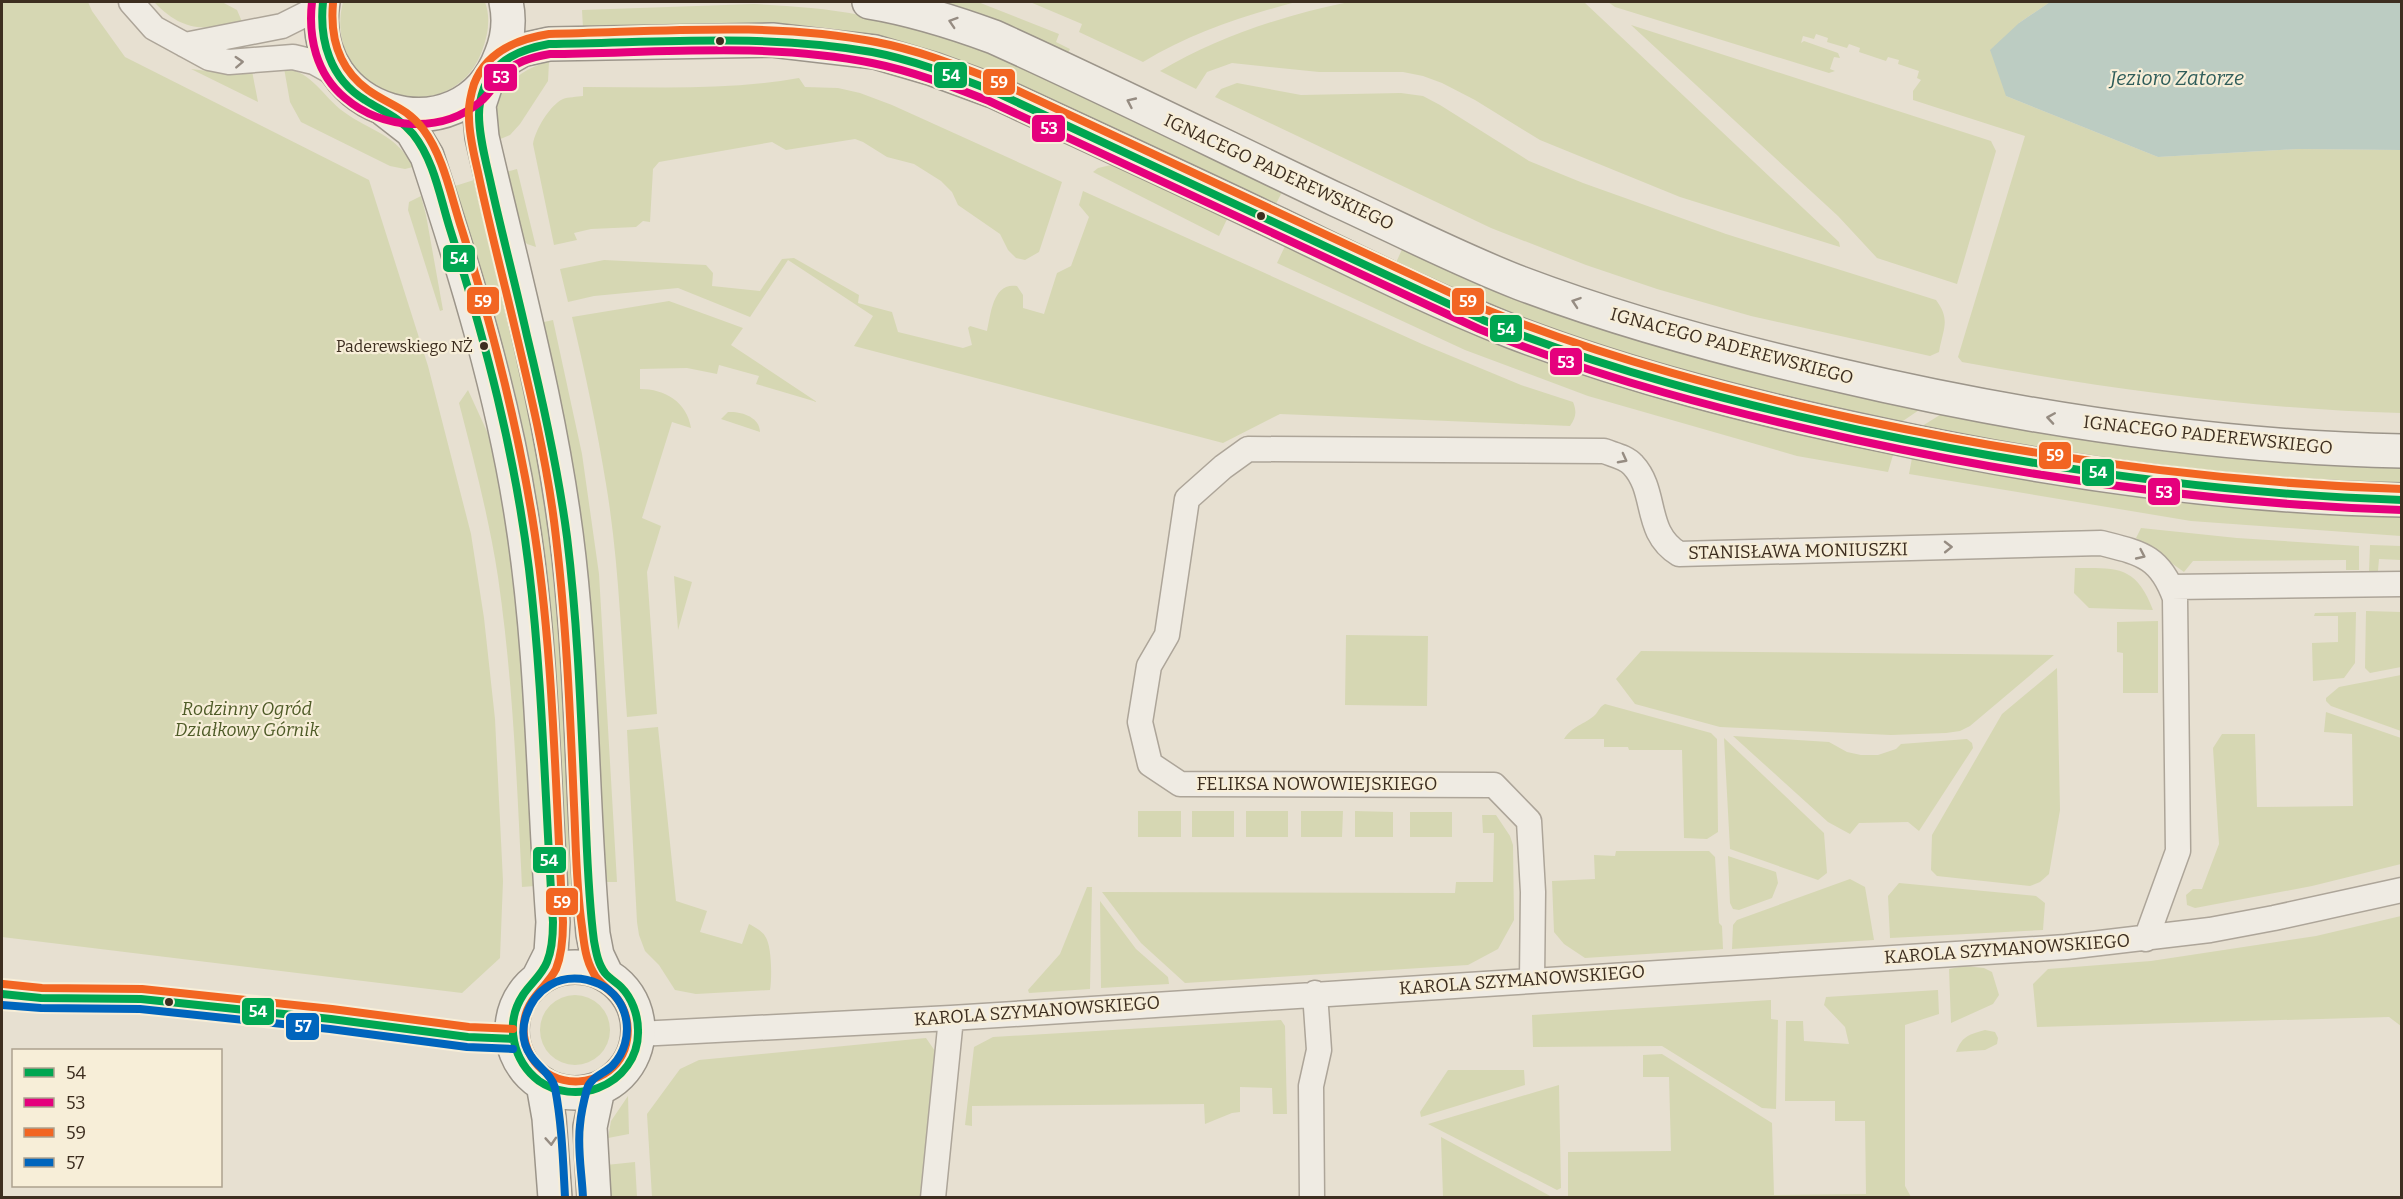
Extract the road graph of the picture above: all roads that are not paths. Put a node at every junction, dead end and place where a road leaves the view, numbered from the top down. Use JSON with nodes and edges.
{"nodes":[{"id":1,"x":131,"y":2,"type":"edge"},
{"id":2,"x":322,"y":2,"type":"edge"},
{"id":3,"x":506,"y":2,"type":"edge"},
{"id":4,"x":869,"y":2,"type":"edge"},
{"id":5,"x":185,"y":45,"type":"junction"},
{"id":6,"x":493,"y":72,"type":"junction"},
{"id":7,"x":339,"y":76,"type":"junction"},
{"id":8,"x":385,"y":110,"type":"junction"},
{"id":9,"x":2402,"y":451,"type":"edge"},
{"id":10,"x":1223,"y":467,"type":"joint"},
{"id":11,"x":2402,"y":500,"type":"edge"},
{"id":12,"x":2402,"y":584,"type":"edge"},
{"id":13,"x":2171,"y":587,"type":"junction"},
{"id":14,"x":2402,"y":890,"type":"edge"},
{"id":15,"x":2146,"y":939,"type":"junction"},
{"id":16,"x":607,"y":976,"type":"junction"},
{"id":17,"x":538,"y":979,"type":"junction"},
{"id":18,"x":1532,"y":979,"type":"junction"},
{"id":19,"x":1315,"y":993,"type":"junction"},
{"id":20,"x":2,"y":994,"type":"edge"},
{"id":21,"x":951,"y":1018,"type":"junction"},
{"id":22,"x":638,"y":1034,"type":"junction"},
{"id":23,"x":513,"y":1039,"type":"junction"},
{"id":24,"x":543,"y":1084,"type":"junction"},
{"id":25,"x":598,"y":1089,"type":"junction"},
{"id":26,"x":555,"y":1197,"type":"edge"},
{"id":27,"x":594,"y":1197,"type":"edge"},
{"id":28,"x":933,"y":1197,"type":"edge"},
{"id":29,"x":1311,"y":1197,"type":"edge"}],
"edges":[{"from":1,"to":5,"type":"street"},
{"from":2,"to":5,"type":"street"},
{"from":2,"to":7,"type":"main road"},
{"from":3,"to":6,"type":"main road"},
{"from":9,"to":4,"type":"main road","name":"IGNACEGO PADEREWSKIEGO","one_way":true},
{"from":5,"to":7,"type":"street","one_way":true},
{"from":6,"to":8,"type":"main road"},
{"from":6,"to":11,"type":"main road"},
{"from":6,"to":16,"type":"main road"},
{"from":7,"to":8,"type":"main road"},
{"from":8,"to":17,"type":"main road"},
{"from":10,"to":13,"type":"street","name":"STANISŁAWA MONIUSZKI","one_way":true},
{"from":10,"to":18,"type":"street","name":"FELIKSA NOWOWIEJSKIEGO"},
{"from":12,"to":13,"type":"street"},
{"from":13,"to":15,"type":"street","name":"STANISŁAWA MONIUSZKI"},
{"from":14,"to":15,"type":"street","name":"KAROLA SZYMANOWSKIEGO"},
{"from":15,"to":18,"type":"street","name":"KAROLA SZYMANOWSKIEGO"},
{"from":16,"to":17,"type":"main road"},
{"from":16,"to":22,"type":"main road"},
{"from":17,"to":23,"type":"main road"},
{"from":18,"to":19,"type":"street","name":"KAROLA SZYMANOWSKIEGO"},
{"from":19,"to":21,"type":"street","name":"KAROLA SZYMANOWSKIEGO"},
{"from":19,"to":29,"type":"street"},
{"from":20,"to":23,"type":"street"},
{"from":21,"to":22,"type":"street","name":"KAROLA SZYMANOWSKIEGO"},
{"from":21,"to":28,"type":"street"},
{"from":22,"to":25,"type":"main road"},
{"from":23,"to":24,"type":"main road"},
{"from":24,"to":25,"type":"main road"},
{"from":24,"to":26,"type":"main road","one_way":true},
{"from":25,"to":27,"type":"main road"}]}
